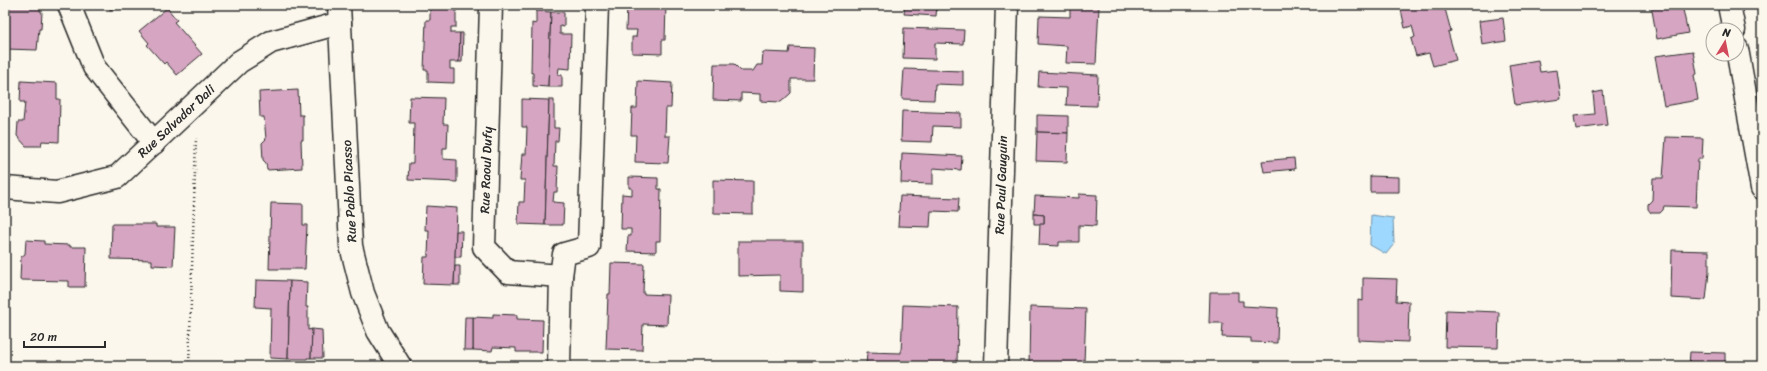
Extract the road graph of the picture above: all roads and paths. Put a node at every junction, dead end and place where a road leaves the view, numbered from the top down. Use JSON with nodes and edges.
{"nodes":[{"id":1,"x":69,"y":5,"type":"edge"},
{"id":2,"x":491,"y":5,"type":"edge"},
{"id":3,"x":597,"y":5,"type":"edge"},
{"id":4,"x":1007,"y":5,"type":"edge"},
{"id":5,"x":1729,"y":5,"type":"edge"},
{"id":6,"x":339,"y":14,"type":"edge"},
{"id":7,"x":1732,"y":22,"type":"edge"},
{"id":8,"x":1739,"y":62,"type":"edge"},
{"id":9,"x":197,"y":102,"type":"junction"},
{"id":10,"x":154,"y":143,"type":"junction"},
{"id":11,"x":5,"y":188,"type":"edge"},
{"id":12,"x":1762,"y":188,"type":"edge"},
{"id":13,"x":561,"y":276,"type":"junction"},
{"id":14,"x":189,"y":366,"type":"edge"},
{"id":15,"x":400,"y":366,"type":"edge"},
{"id":16,"x":559,"y":366,"type":"edge"},
{"id":17,"x":996,"y":366,"type":"edge"}],
"edges":[{"from":1,"to":10,"type":"street"},
{"from":2,"to":13,"type":"street","name":"Rue Raoul Dufy"},
{"from":3,"to":13,"type":"street"},
{"from":4,"to":17,"type":"street","name":"Rue Paul Gauguin"},
{"from":5,"to":7,"type":"street"},
{"from":6,"to":9,"type":"street","name":"Rue Salvador Dali"},
{"from":6,"to":15,"type":"street","name":"Rue Pablo Picasso"},
{"from":8,"to":12,"type":"street"},
{"from":9,"to":10,"type":"street","name":"Rue Salvador Dali"},
{"from":9,"to":14,"type":"path"},
{"from":10,"to":11,"type":"street","name":"Rue Salvador Dali"},
{"from":13,"to":16,"type":"street"}]}
